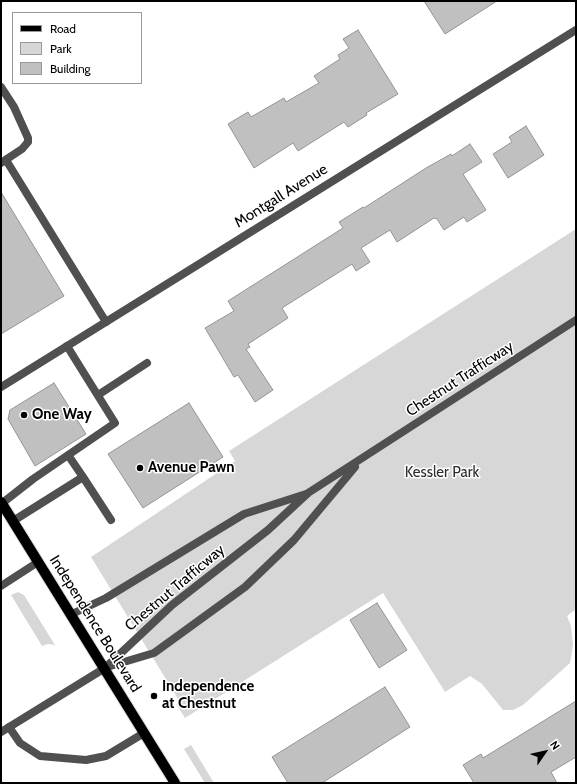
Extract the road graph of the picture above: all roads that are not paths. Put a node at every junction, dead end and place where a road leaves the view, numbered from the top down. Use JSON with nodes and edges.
{"nodes":[{"id":1,"x":576,"y":30,"type":"edge"},
{"id":2,"x":1,"y":86,"type":"edge"},
{"id":3,"x":3,"y":161,"type":"edge"},
{"id":4,"x":576,"y":320,"type":"edge"},
{"id":5,"x":106,"y":322,"type":"junction"},
{"id":6,"x":66,"y":346,"type":"junction"},
{"id":7,"x":147,"y":363,"type":"dead end"},
{"id":8,"x":1,"y":387,"type":"edge"},
{"id":9,"x":98,"y":395,"type":"junction"},
{"id":10,"x":68,"y":455,"type":"junction"},
{"id":11,"x":359,"y":461,"type":"junction"},
{"id":12,"x":83,"y":477,"type":"junction"},
{"id":13,"x":308,"y":493,"type":"junction"},
{"id":14,"x":1,"y":503,"type":"edge"},
{"id":15,"x":111,"y":520,"type":"dead end"},
{"id":16,"x":13,"y":521,"type":"junction"},
{"id":17,"x":38,"y":562,"type":"junction"},
{"id":18,"x":1,"y":586,"type":"edge"},
{"id":19,"x":72,"y":614,"type":"junction"},
{"id":20,"x":104,"y":668,"type":"junction"},
{"id":21,"x":9,"y":727,"type":"junction"},
{"id":22,"x":1,"y":732,"type":"edge"},
{"id":23,"x":144,"y":732,"type":"junction"},
{"id":24,"x":175,"y":783,"type":"edge"}],
"edges":[{"from":1,"to":5,"type":"street","name":"Montgall Avenue"},
{"from":2,"to":3,"type":"street"},
{"from":3,"to":5,"type":"street"},
{"from":4,"to":11,"type":"street","name":"Chestnut Trafficway"},
{"from":5,"to":6,"type":"street","name":"Montgall Avenue"},
{"from":6,"to":8,"type":"street","name":"Montgall Avenue"},
{"from":6,"to":9,"type":"street"},
{"from":7,"to":9,"type":"street"},
{"from":9,"to":10,"type":"street"},
{"from":10,"to":12,"type":"street"},
{"from":10,"to":14,"type":"street"},
{"from":11,"to":13,"type":"street","name":"Chestnut Trafficway"},
{"from":11,"to":20,"type":"street","name":"Chestnut Trafficway"},
{"from":12,"to":15,"type":"street"},
{"from":12,"to":16,"type":"street"},
{"from":13,"to":19,"type":"street"},
{"from":13,"to":20,"type":"street","name":"Chestnut Trafficway"},
{"from":14,"to":16,"type":"main road","name":"Independence Boulevard"},
{"from":16,"to":17,"type":"main road","name":"Independence Boulevard"},
{"from":17,"to":18,"type":"street"},
{"from":17,"to":19,"type":"main road","name":"Independence Boulevard"},
{"from":19,"to":20,"type":"main road","name":"Independence Boulevard"},
{"from":20,"to":21,"type":"street"},
{"from":20,"to":23,"type":"main road","name":"Independence Boulevard"},
{"from":21,"to":22,"type":"street"},
{"from":21,"to":23,"type":"street"},
{"from":23,"to":24,"type":"main road","name":"Independence Boulevard"}]}
